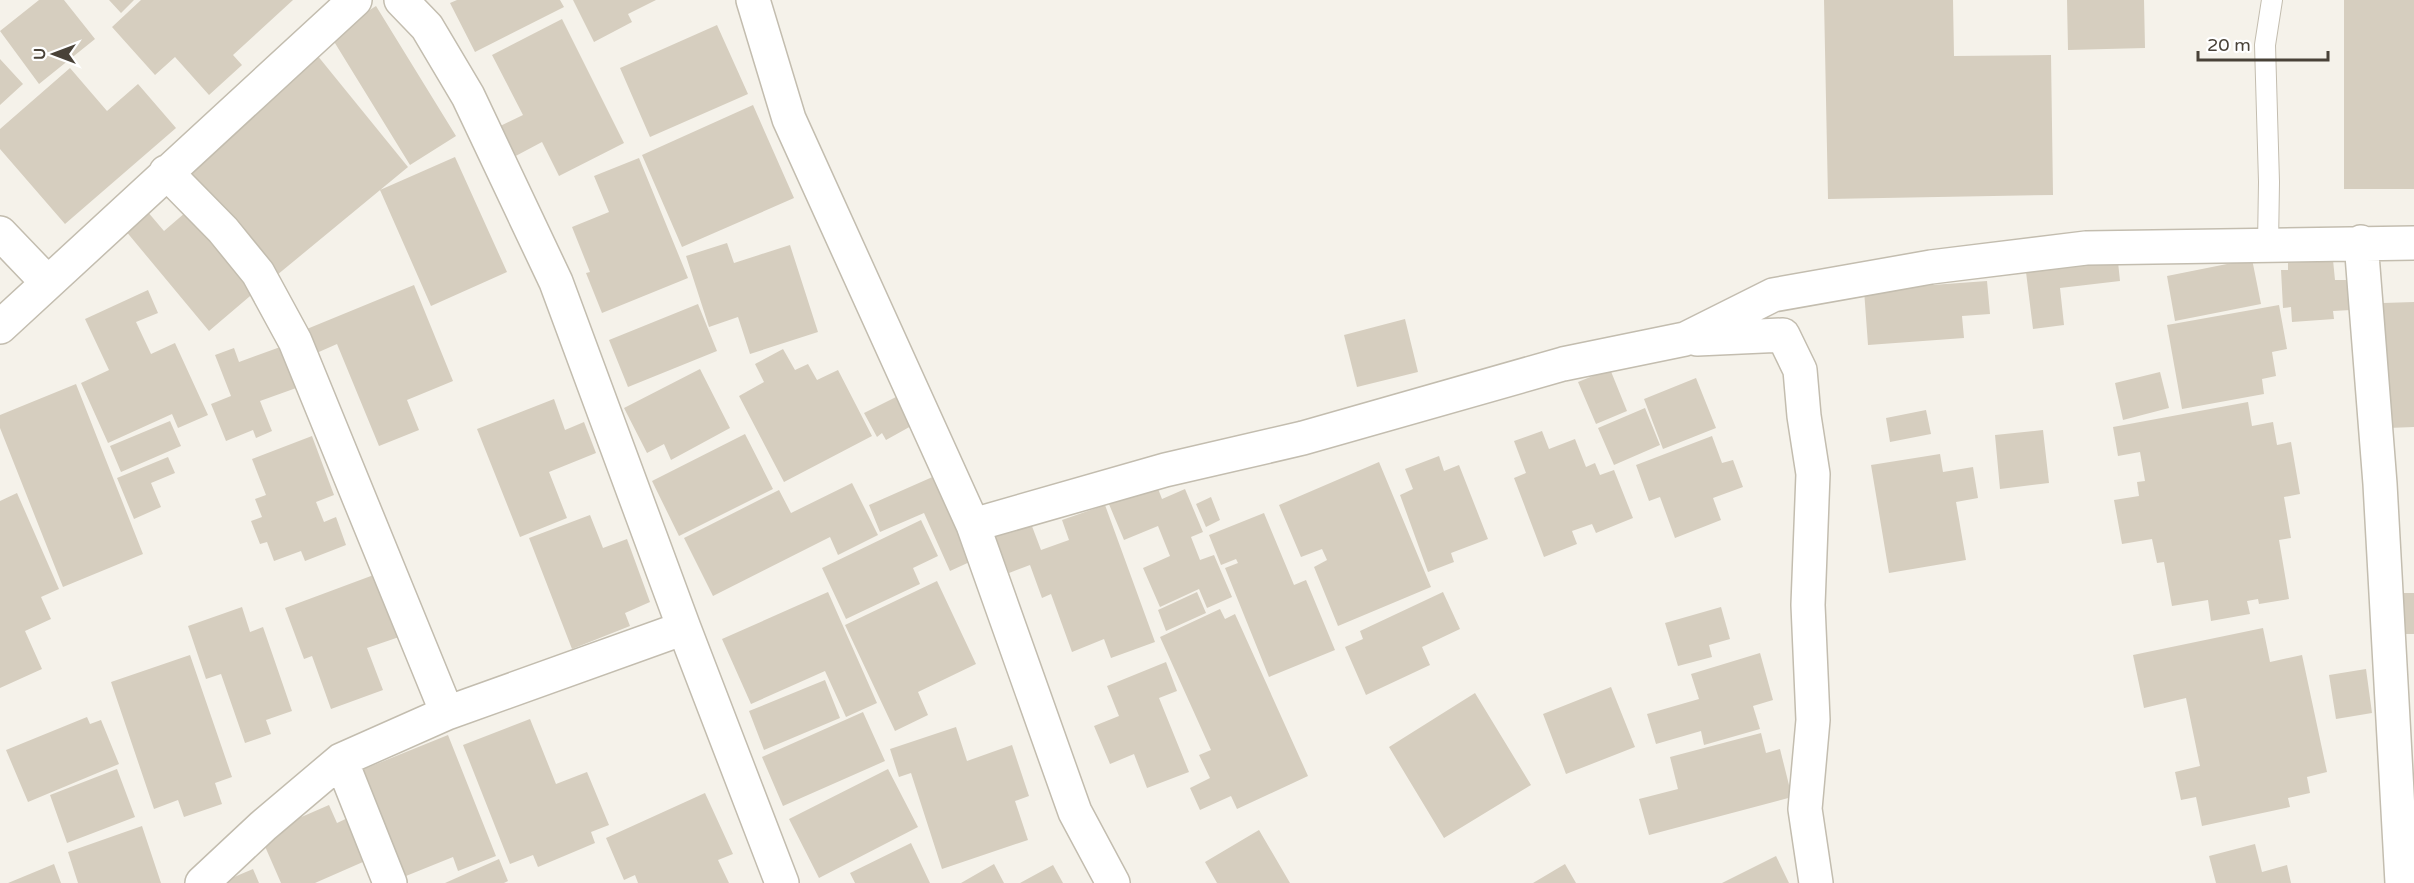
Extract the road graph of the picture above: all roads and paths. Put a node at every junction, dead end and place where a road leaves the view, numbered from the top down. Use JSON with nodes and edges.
{"nodes":[{"id":1,"x":401,"y":0,"type":"edge"},
{"id":2,"x":753,"y":0,"type":"edge"},
{"id":3,"x":2272,"y":0,"type":"edge"},
{"id":4,"x":350,"y":2,"type":"edge"},
{"id":5,"x":166,"y":172,"type":"junction"},
{"id":6,"x":0,"y":233,"type":"edge"},
{"id":7,"x":2361,"y":242,"type":"junction"},
{"id":8,"x":2414,"y":243,"type":"edge"},
{"id":9,"x":2268,"y":245,"type":"junction"},
{"id":10,"x":47,"y":282,"type":"junction"},
{"id":11,"x":0,"y":327,"type":"edge"},
{"id":12,"x":1685,"y":339,"type":"junction"},
{"id":13,"x":973,"y":525,"type":"junction"},
{"id":14,"x":684,"y":628,"type":"junction"},
{"id":15,"x":447,"y":713,"type":"junction"},
{"id":16,"x":341,"y":760,"type":"junction"},
{"id":17,"x":202,"y":883,"type":"edge"},
{"id":18,"x":390,"y":883,"type":"edge"},
{"id":19,"x":782,"y":883,"type":"edge"},
{"id":20,"x":1113,"y":883,"type":"edge"},
{"id":21,"x":1816,"y":883,"type":"edge"},
{"id":22,"x":2402,"y":883,"type":"edge"}],
"edges":[{"from":1,"to":14,"type":"street"},
{"from":2,"to":13,"type":"street"},
{"from":3,"to":9,"type":"lane"},
{"from":4,"to":5,"type":"street"},
{"from":5,"to":10,"type":"street"},
{"from":5,"to":15,"type":"street"},
{"from":6,"to":10,"type":"street"},
{"from":7,"to":8,"type":"street"},
{"from":7,"to":9,"type":"street"},
{"from":7,"to":22,"type":"street"},
{"from":9,"to":12,"type":"street"},
{"from":10,"to":11,"type":"street"},
{"from":12,"to":13,"type":"street"},
{"from":12,"to":21,"type":"street"},
{"from":13,"to":20,"type":"street"},
{"from":14,"to":15,"type":"street"},
{"from":14,"to":19,"type":"street"},
{"from":15,"to":16,"type":"street"},
{"from":16,"to":17,"type":"street"},
{"from":16,"to":18,"type":"street"}]}
